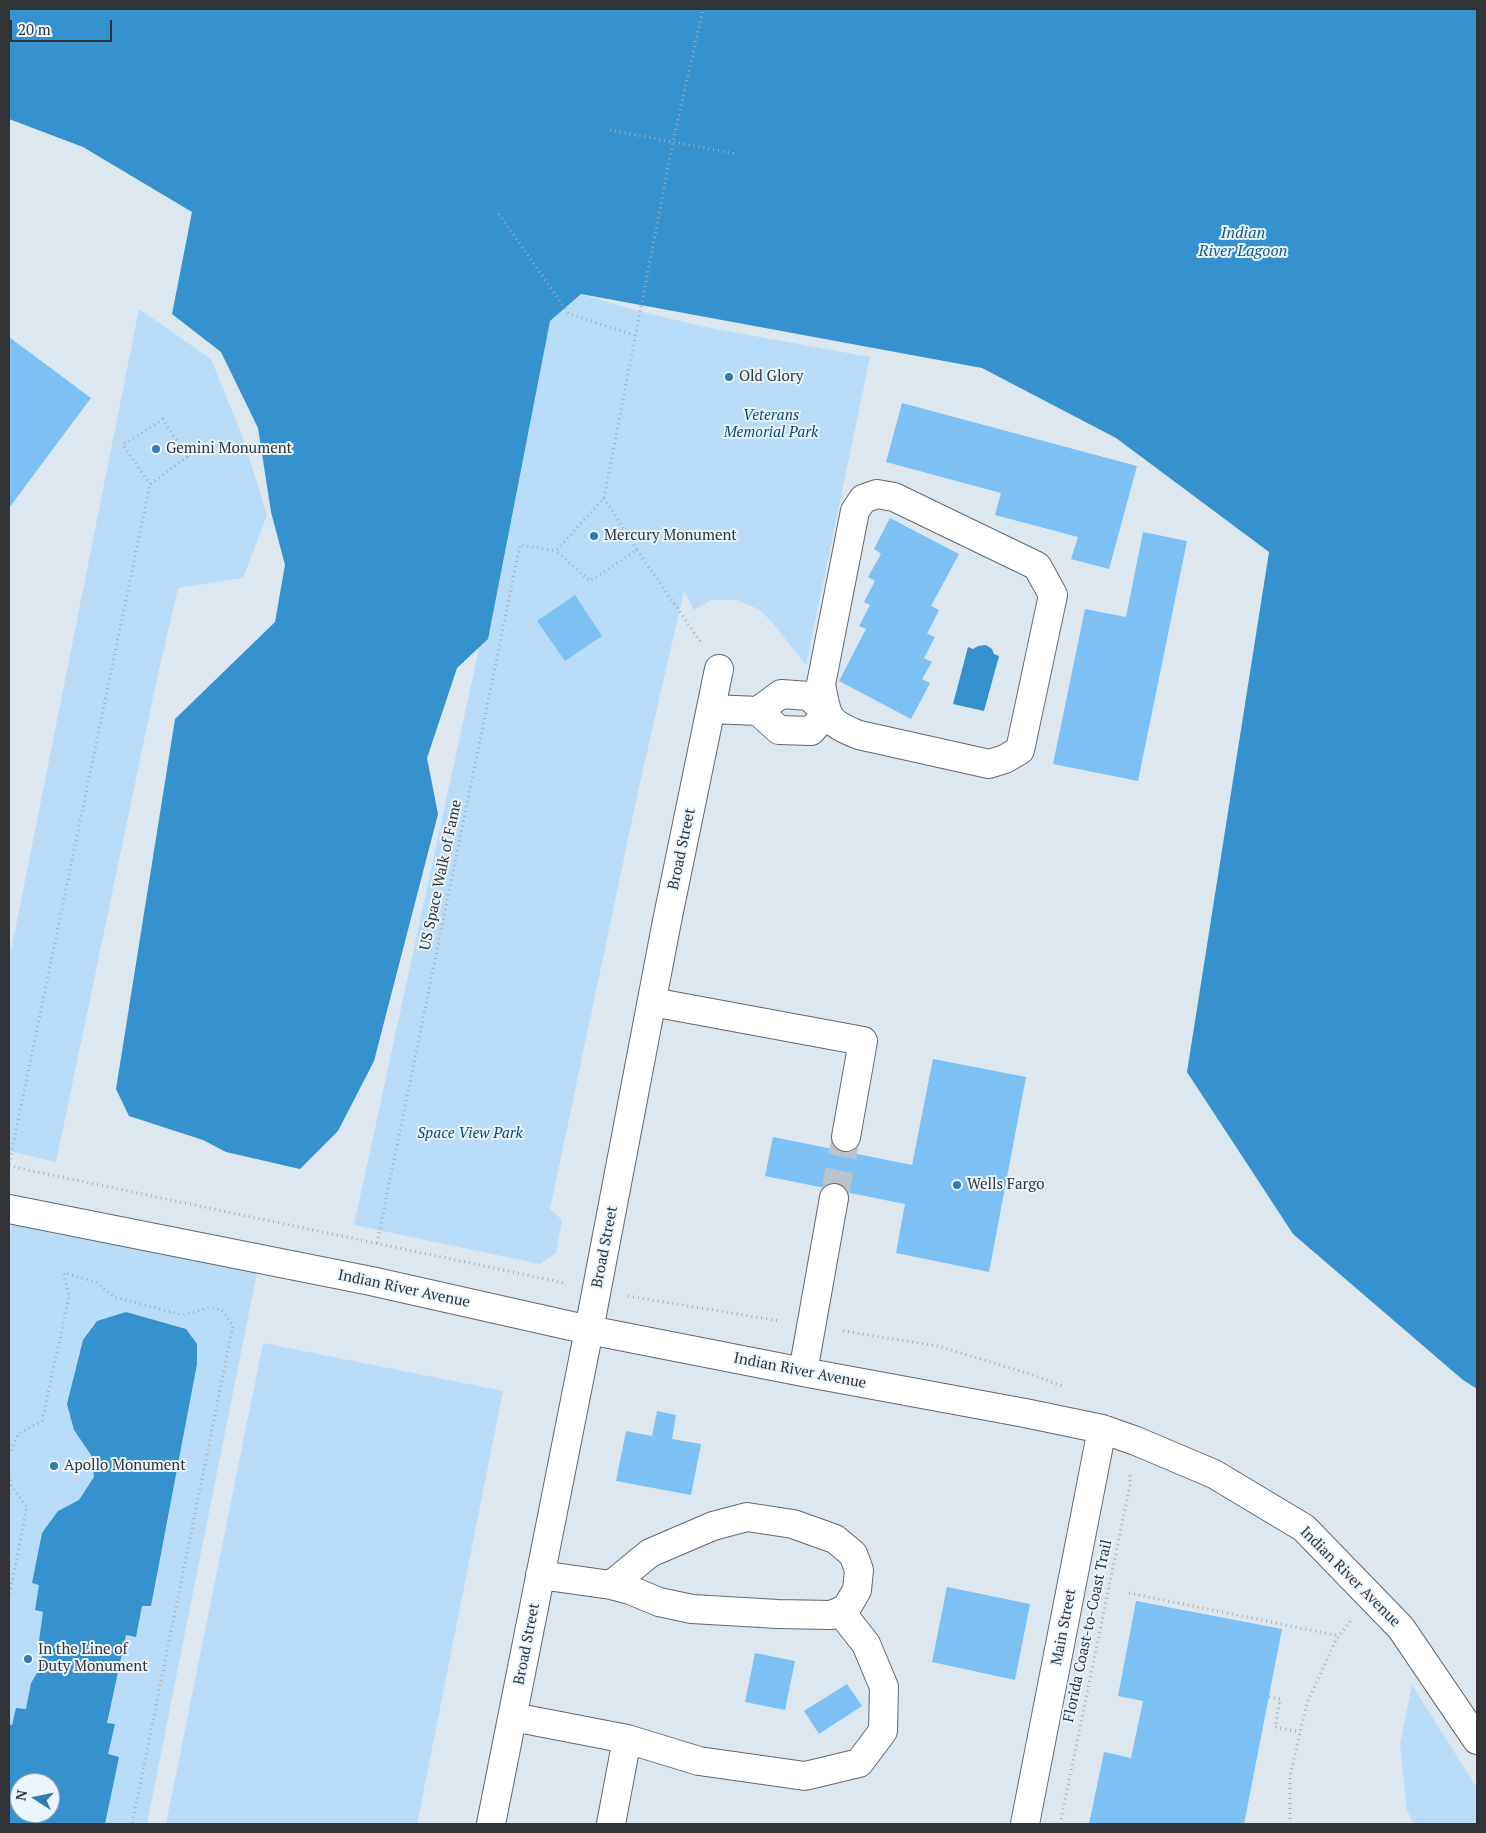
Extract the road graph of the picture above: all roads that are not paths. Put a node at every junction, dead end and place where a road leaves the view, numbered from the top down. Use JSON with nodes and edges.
{"nodes":[{"id":1,"x":719,"y":669,"type":"road end"},
{"id":2,"x":712,"y":709,"type":"junction"},
{"id":3,"x":827,"y":713,"type":"junction"},
{"id":4,"x":652,"y":1002,"type":"junction"},
{"id":5,"x":846,"y":1136,"type":"tunnel mouth"},
{"id":6,"x":834,"y":1198,"type":"tunnel mouth"},
{"id":7,"x":9,"y":1209,"type":"edge"},
{"id":8,"x":589,"y":1330,"type":"junction"},
{"id":9,"x":803,"y":1372,"type":"junction"},
{"id":10,"x":1102,"y":1429,"type":"junction"},
{"id":11,"x":540,"y":1575,"type":"junction"},
{"id":12,"x":611,"y":1585,"type":"junction"},
{"id":13,"x":840,"y":1611,"type":"junction"},
{"id":14,"x":513,"y":1717,"type":"junction"},
{"id":15,"x":627,"y":1739,"type":"junction"},
{"id":16,"x":1477,"y":1740,"type":"edge"},
{"id":17,"x":491,"y":1824,"type":"edge"},
{"id":18,"x":611,"y":1824,"type":"edge"},
{"id":19,"x":1025,"y":1824,"type":"edge"}],
"edges":[{"from":1,"to":2,"type":"street","name":"Broad Street"},
{"from":2,"to":3,"type":"street"},
{"from":2,"to":4,"type":"street","name":"Broad Street"},
{"from":3,"to":3,"type":"street"},
{"from":4,"to":5,"type":"street"},
{"from":4,"to":8,"type":"street","name":"Broad Street"},
{"from":6,"to":9,"type":"street"},
{"from":7,"to":8,"type":"street","name":"Indian River Avenue"},
{"from":8,"to":9,"type":"street","name":"Indian River Avenue"},
{"from":8,"to":11,"type":"street","name":"Broad Street"},
{"from":9,"to":10,"type":"street","name":"Indian River Avenue"},
{"from":10,"to":16,"type":"street","name":"Indian River Avenue"},
{"from":10,"to":19,"type":"street","name":"Main Street"},
{"from":11,"to":12,"type":"street"},
{"from":11,"to":14,"type":"street","name":"Broad Street"},
{"from":12,"to":13,"type":"street"},
{"from":12,"to":13,"type":"street"},
{"from":13,"to":15,"type":"street"},
{"from":14,"to":15,"type":"street"},
{"from":14,"to":17,"type":"street","name":"Broad Street"},
{"from":15,"to":18,"type":"street"}]}
